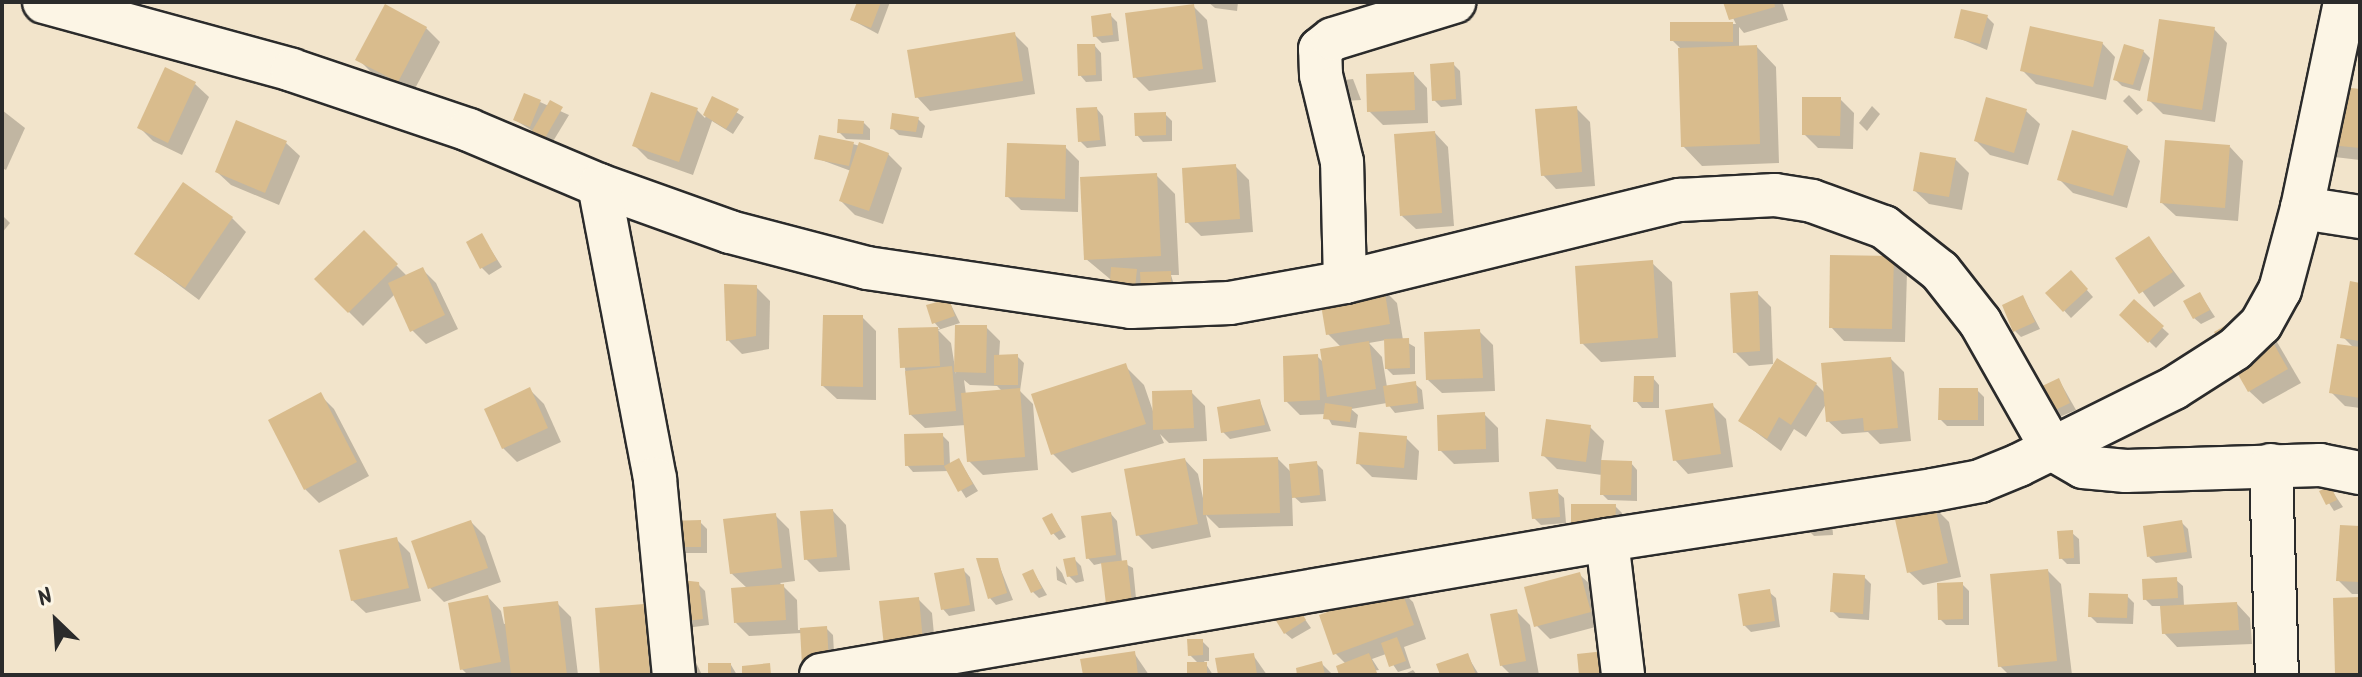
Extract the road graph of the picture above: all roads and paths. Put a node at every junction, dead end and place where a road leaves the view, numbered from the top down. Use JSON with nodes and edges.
{"nodes":[{"id":1,"x":44,"y":2,"type":"edge"},
{"id":2,"x":1454,"y":2,"type":"edge"},
{"id":3,"x":2338,"y":3,"type":"edge"},
{"id":4,"x":599,"y":185,"type":"junction"},
{"id":5,"x":2302,"y":208,"type":"junction"},
{"id":6,"x":2360,"y":217,"type":"edge"},
{"id":7,"x":1345,"y":282,"type":"junction"},
{"id":8,"x":2052,"y":449,"type":"junction"},
{"id":9,"x":2271,"y":465,"type":"junction"},
{"id":10,"x":2360,"y":473,"type":"edge"},
{"id":11,"x":1607,"y":540,"type":"junction"},
{"id":12,"x":674,"y":675,"type":"edge"},
{"id":13,"x":821,"y":675,"type":"edge"},
{"id":14,"x":1623,"y":675,"type":"edge"},
{"id":15,"x":2277,"y":675,"type":"edge"}],
"edges":[{"from":1,"to":4,"type":"street"},
{"from":2,"to":7,"type":"street"},
{"from":3,"to":5,"type":"street"},
{"from":4,"to":7,"type":"street"},
{"from":4,"to":12,"type":"street"},
{"from":5,"to":6,"type":"street"},
{"from":5,"to":8,"type":"street"},
{"from":7,"to":8,"type":"street"},
{"from":8,"to":9,"type":"street"},
{"from":8,"to":11,"type":"street"},
{"from":9,"to":10,"type":"street"},
{"from":9,"to":15,"type":"street"},
{"from":11,"to":13,"type":"street"},
{"from":11,"to":14,"type":"street"}]}
